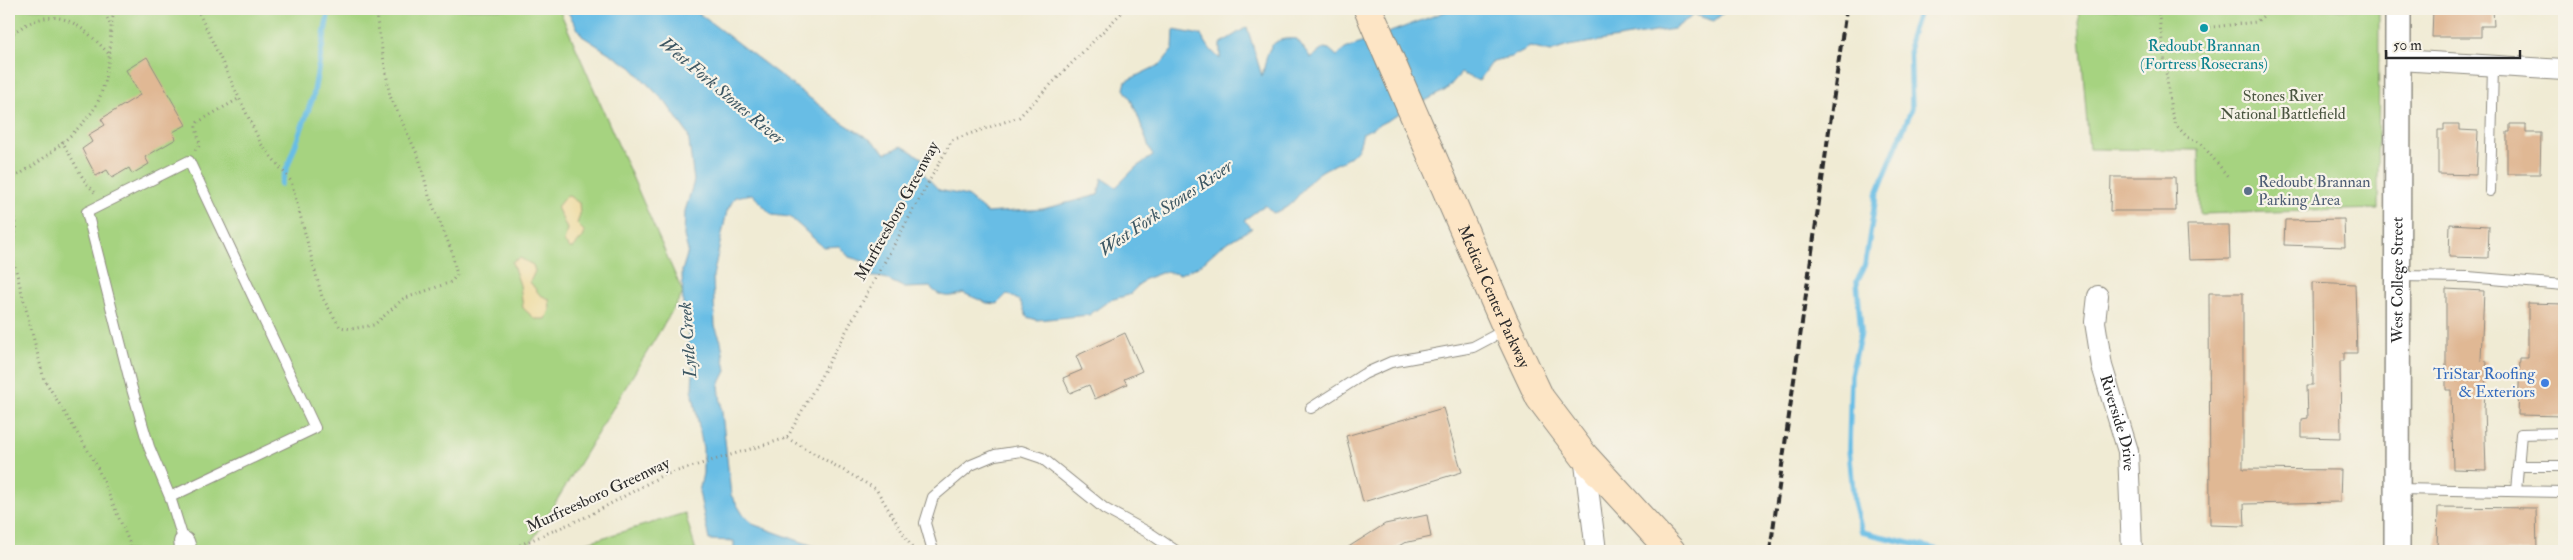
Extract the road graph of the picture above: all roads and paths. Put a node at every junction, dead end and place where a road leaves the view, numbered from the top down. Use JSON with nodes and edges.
{"nodes":[{"id":1,"x":102,"y":9,"type":"edge"},
{"id":2,"x":116,"y":9,"type":"edge"},
{"id":3,"x":197,"y":9,"type":"edge"},
{"id":4,"x":375,"y":9,"type":"edge"},
{"id":5,"x":1125,"y":9,"type":"edge"},
{"id":6,"x":1368,"y":9,"type":"edge"},
{"id":7,"x":2158,"y":9,"type":"edge"},
{"id":8,"x":2272,"y":9,"type":"edge"},
{"id":9,"x":2398,"y":9,"type":"edge"},
{"id":10,"x":110,"y":25,"type":"junction"},
{"id":11,"x":2204,"y":28,"type":"dead end"},
{"id":12,"x":9,"y":36,"type":"edge"},
{"id":13,"x":110,"y":55,"type":"junction"},
{"id":14,"x":2399,"y":60,"type":"junction"},
{"id":15,"x":2493,"y":66,"type":"junction"},
{"id":16,"x":2564,"y":70,"type":"edge"},
{"id":17,"x":240,"y":98,"type":"junction"},
{"id":18,"x":62,"y":141,"type":"junction"},
{"id":19,"x":188,"y":154,"type":"dead end"},
{"id":20,"x":2228,"y":178,"type":"dead end"},
{"id":21,"x":9,"y":179,"type":"edge"},
{"id":22,"x":2490,"y":191,"type":"dead end"},
{"id":23,"x":9,"y":193,"type":"edge"},
{"id":24,"x":99,"y":195,"type":"dead end"},
{"id":25,"x":2398,"y":276,"type":"junction"},
{"id":26,"x":2564,"y":284,"type":"edge"},
{"id":27,"x":2098,"y":296,"type":"dead end"},
{"id":28,"x":1507,"y":328,"type":"junction"},
{"id":29,"x":1311,"y":408,"type":"dead end"},
{"id":30,"x":2564,"y":433,"type":"edge"},
{"id":31,"x":786,"y":438,"type":"junction"},
{"id":32,"x":1584,"y":456,"type":"junction"},
{"id":33,"x":2518,"y":466,"type":"junction"},
{"id":34,"x":2564,"y":466,"type":"edge"},
{"id":35,"x":2397,"y":489,"type":"junction"},
{"id":36,"x":2516,"y":491,"type":"junction"},
{"id":37,"x":2564,"y":492,"type":"edge"},
{"id":38,"x":170,"y":497,"type":"junction"},
{"id":39,"x":185,"y":547,"type":"edge"},
{"id":40,"x":133,"y":551,"type":"edge"},
{"id":41,"x":506,"y":551,"type":"edge"},
{"id":42,"x":914,"y":551,"type":"edge"},
{"id":43,"x":933,"y":551,"type":"edge"},
{"id":44,"x":1176,"y":551,"type":"edge"},
{"id":45,"x":1596,"y":551,"type":"edge"},
{"id":46,"x":1671,"y":551,"type":"edge"},
{"id":47,"x":2132,"y":551,"type":"edge"},
{"id":48,"x":2397,"y":551,"type":"edge"}],
"edges":[{"from":1,"to":10,"type":"path"},
{"from":2,"to":10,"type":"path"},
{"from":3,"to":17,"type":"path"},
{"from":4,"to":17,"type":"path"},
{"from":5,"to":31,"type":"path","name":"Murfreesboro Greenway"},
{"from":6,"to":28,"type":"main road","name":"Medical Center Parkway"},
{"from":7,"to":20,"type":"path"},
{"from":8,"to":11,"type":"path"},
{"from":9,"to":14,"type":"street","name":"West College Street"},
{"from":10,"to":13,"type":"path"},
{"from":12,"to":13,"type":"path"},
{"from":13,"to":18,"type":"path"},
{"from":14,"to":15,"type":"street"},
{"from":14,"to":25,"type":"street","name":"West College Street"},
{"from":15,"to":16,"type":"street"},
{"from":15,"to":22,"type":"lane"},
{"from":17,"to":19,"type":"path"},
{"from":18,"to":21,"type":"path"},
{"from":18,"to":24,"type":"path"},
{"from":23,"to":40,"type":"path"},
{"from":25,"to":26,"type":"lane"},
{"from":25,"to":35,"type":"street","name":"West College Street"},
{"from":27,"to":47,"type":"street","name":"Riverside Drive"},
{"from":28,"to":29,"type":"lane"},
{"from":28,"to":32,"type":"main road","name":"Medical Center Parkway"},
{"from":30,"to":33,"type":"lane"},
{"from":31,"to":41,"type":"path","name":"Murfreesboro Greenway"},
{"from":31,"to":42,"type":"path"},
{"from":32,"to":45,"type":"street"},
{"from":32,"to":46,"type":"main road","name":"Medical Center Parkway"},
{"from":33,"to":34,"type":"lane"},
{"from":33,"to":36,"type":"lane"},
{"from":35,"to":36,"type":"lane"},
{"from":35,"to":48,"type":"street","name":"West College Street"},
{"from":36,"to":37,"type":"lane"},
{"from":38,"to":38,"type":"lane"},
{"from":38,"to":39,"type":"lane"},
{"from":43,"to":44,"type":"lane"}]}
